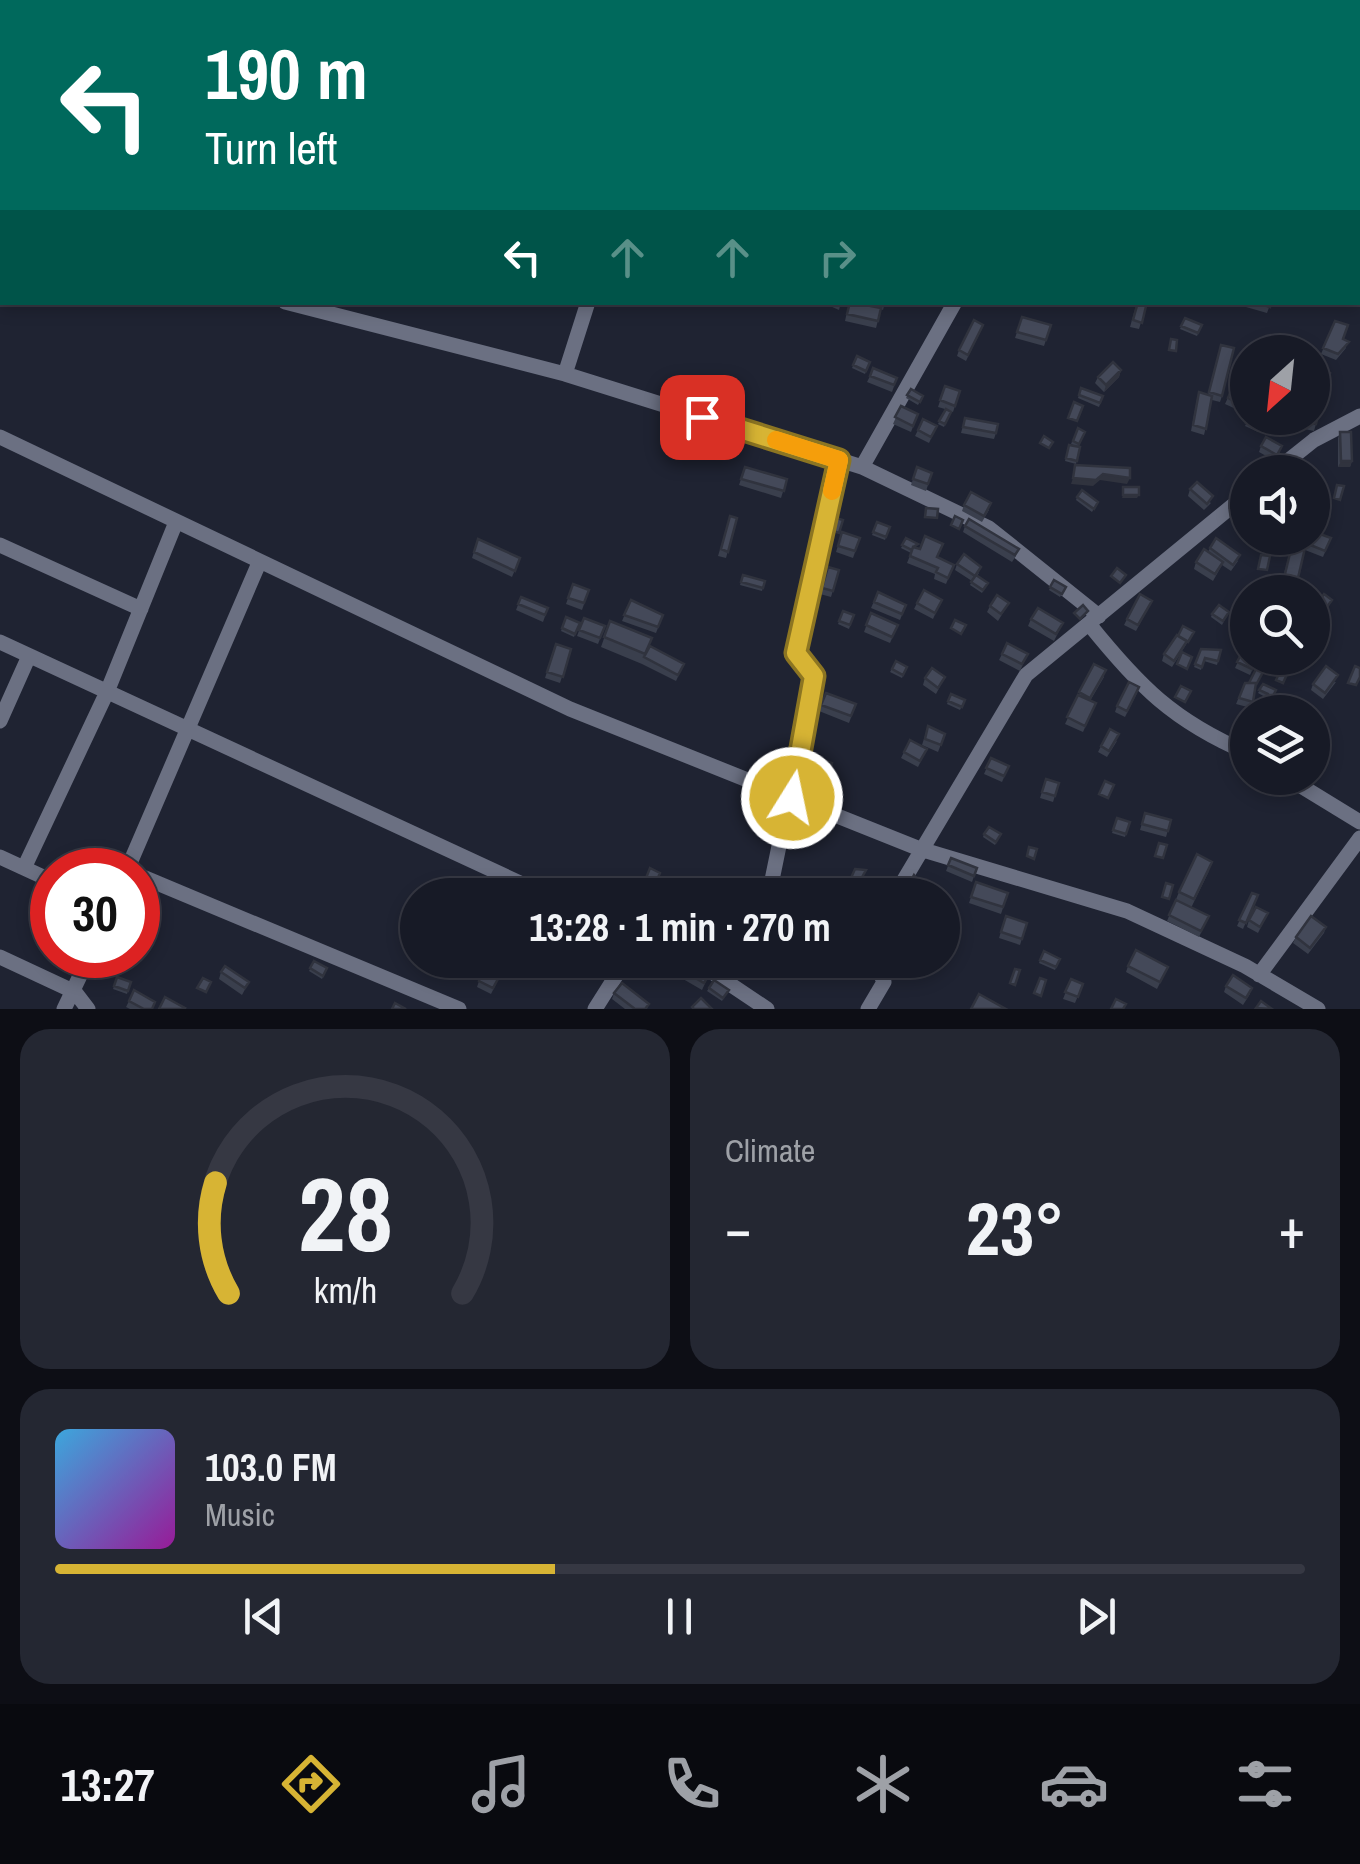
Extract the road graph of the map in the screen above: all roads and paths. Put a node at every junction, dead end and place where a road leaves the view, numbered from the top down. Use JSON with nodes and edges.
{"nodes":[{"id":1,"x":297,"y":305,"type":"edge"},
{"id":2,"x":587,"y":305,"type":"edge"},
{"id":3,"x":954,"y":305,"type":"edge"},
{"id":4,"x":565,"y":374,"type":"junction"},
{"id":5,"x":1360,"y":416,"type":"edge"},
{"id":6,"x":0,"y":437,"type":"edge"},
{"id":7,"x":1295,"y":455,"type":"edge"},
{"id":8,"x":839,"y":460,"type":"junction"},
{"id":9,"x":862,"y":467,"type":"junction"},
{"id":10,"x":1230,"y":508,"type":"edge"},
{"id":11,"x":176,"y":522,"type":"junction"},
{"id":12,"x":0,"y":545,"type":"edge"},
{"id":13,"x":259,"y":563,"type":"junction"},
{"id":14,"x":141,"y":610,"type":"junction"},
{"id":15,"x":1094,"y":620,"type":"junction"},
{"id":16,"x":0,"y":642,"type":"edge"},
{"id":17,"x":29,"y":656,"type":"junction"},
{"id":18,"x":108,"y":692,"type":"junction"},
{"id":19,"x":0,"y":720,"type":"edge"},
{"id":20,"x":188,"y":729,"type":"junction"},
{"id":21,"x":1230,"y":745,"type":"edge"},
{"id":22,"x":1316,"y":795,"type":"edge"},
{"id":23,"x":792,"y":798,"type":"junction"},
{"id":24,"x":1360,"y":822,"type":"edge"},
{"id":25,"x":1360,"y":838,"type":"edge"},
{"id":26,"x":137,"y":848,"type":"edge"},
{"id":27,"x":920,"y":848,"type":"junction"},
{"id":28,"x":0,"y":857,"type":"edge"},
{"id":29,"x":24,"y":868,"type":"junction"},
{"id":30,"x":30,"y":871,"type":"edge"},
{"id":31,"x":509,"y":878,"type":"edge"},
{"id":32,"x":772,"y":878,"type":"edge"},
{"id":33,"x":904,"y":878,"type":"edge"},
{"id":34,"x":160,"y":885,"type":"edge"},
{"id":35,"x":0,"y":957,"type":"edge"},
{"id":36,"x":1259,"y":975,"type":"junction"},
{"id":37,"x":81,"y":978,"type":"edge"},
{"id":38,"x":616,"y":978,"type":"edge"},
{"id":39,"x":721,"y":978,"type":"edge"},
{"id":40,"x":882,"y":978,"type":"edge"},
{"id":41,"x":75,"y":992,"type":"junction"},
{"id":42,"x":600,"y":1007,"type":"edge"},
{"id":43,"x":64,"y":1009,"type":"edge"},
{"id":44,"x":88,"y":1009,"type":"edge"},
{"id":45,"x":459,"y":1009,"type":"edge"},
{"id":46,"x":767,"y":1009,"type":"edge"},
{"id":47,"x":868,"y":1009,"type":"edge"},
{"id":48,"x":1318,"y":1009,"type":"edge"}],
"edges":[{"from":1,"to":4,"type":"street"},
{"from":2,"to":4,"type":"street"},
{"from":3,"to":9,"type":"street"},
{"from":4,"to":8,"type":"street"},
{"from":5,"to":7,"type":"street"},
{"from":6,"to":11,"type":"street"},
{"from":8,"to":9,"type":"street"},
{"from":8,"to":23,"type":"street"},
{"from":9,"to":15,"type":"street"},
{"from":10,"to":15,"type":"street"},
{"from":11,"to":13,"type":"street"},
{"from":11,"to":14,"type":"street"},
{"from":12,"to":14,"type":"street"},
{"from":13,"to":20,"type":"street"},
{"from":13,"to":23,"type":"street"},
{"from":14,"to":18,"type":"street"},
{"from":15,"to":21,"type":"street"},
{"from":15,"to":27,"type":"street"},
{"from":16,"to":17,"type":"street"},
{"from":17,"to":18,"type":"street"},
{"from":17,"to":19,"type":"street"},
{"from":18,"to":20,"type":"street"},
{"from":18,"to":29,"type":"street"},
{"from":20,"to":26,"type":"street"},
{"from":20,"to":31,"type":"street"},
{"from":22,"to":24,"type":"street"},
{"from":23,"to":27,"type":"street"},
{"from":23,"to":32,"type":"street"},
{"from":25,"to":36,"type":"street"},
{"from":27,"to":33,"type":"street"},
{"from":27,"to":36,"type":"street"},
{"from":28,"to":29,"type":"street"},
{"from":29,"to":30,"type":"street"},
{"from":34,"to":45,"type":"street"},
{"from":35,"to":41,"type":"street"},
{"from":36,"to":48,"type":"street"},
{"from":37,"to":41,"type":"street"},
{"from":38,"to":42,"type":"street"},
{"from":39,"to":46,"type":"street"},
{"from":40,"to":47,"type":"street"},
{"from":41,"to":43,"type":"street"},
{"from":41,"to":44,"type":"street"}]}
